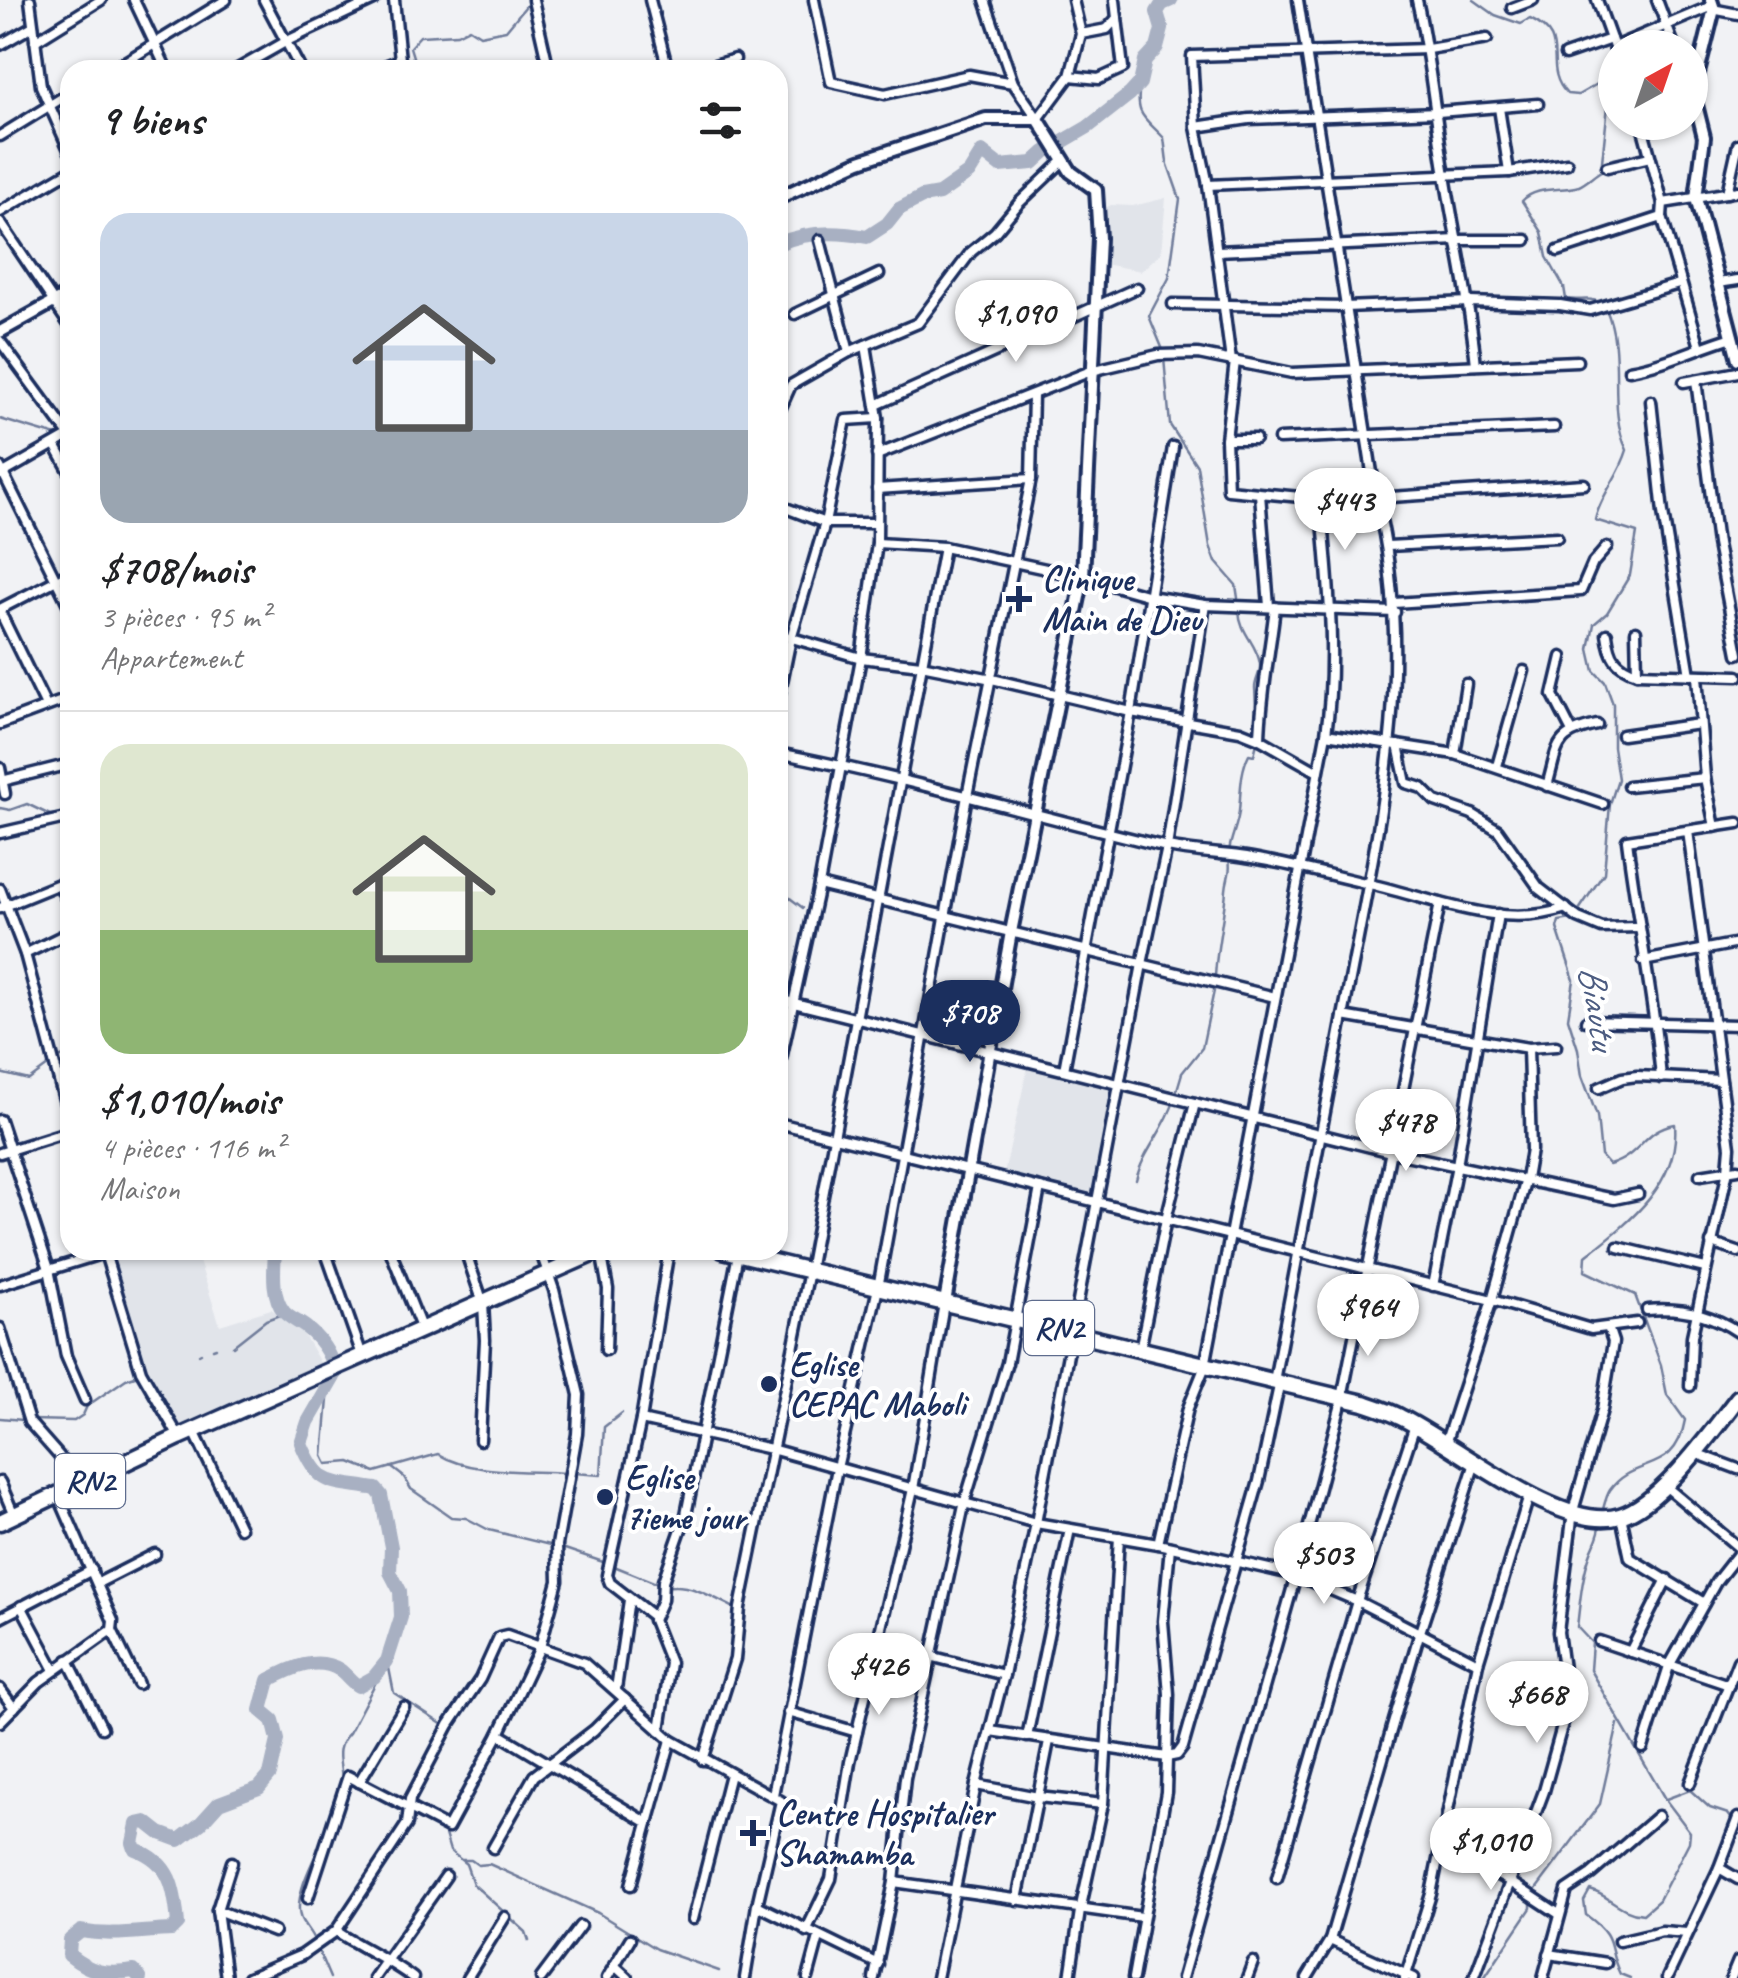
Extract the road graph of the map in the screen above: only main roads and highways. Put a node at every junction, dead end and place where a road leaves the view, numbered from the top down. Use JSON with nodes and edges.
{"nodes":[{"id":1,"x":578,"y":1260,"type":"edge"},
{"id":2,"x":767,"y":1260,"type":"edge"},
{"id":3,"x":1738,"y":1398,"type":"edge"},
{"id":4,"x":7,"y":1519,"type":"edge"}],
"edges":[{"from":1,"to":4,"type":"highway","number":"RN2"},
{"from":2,"to":3,"type":"highway","number":"RN2"}]}
